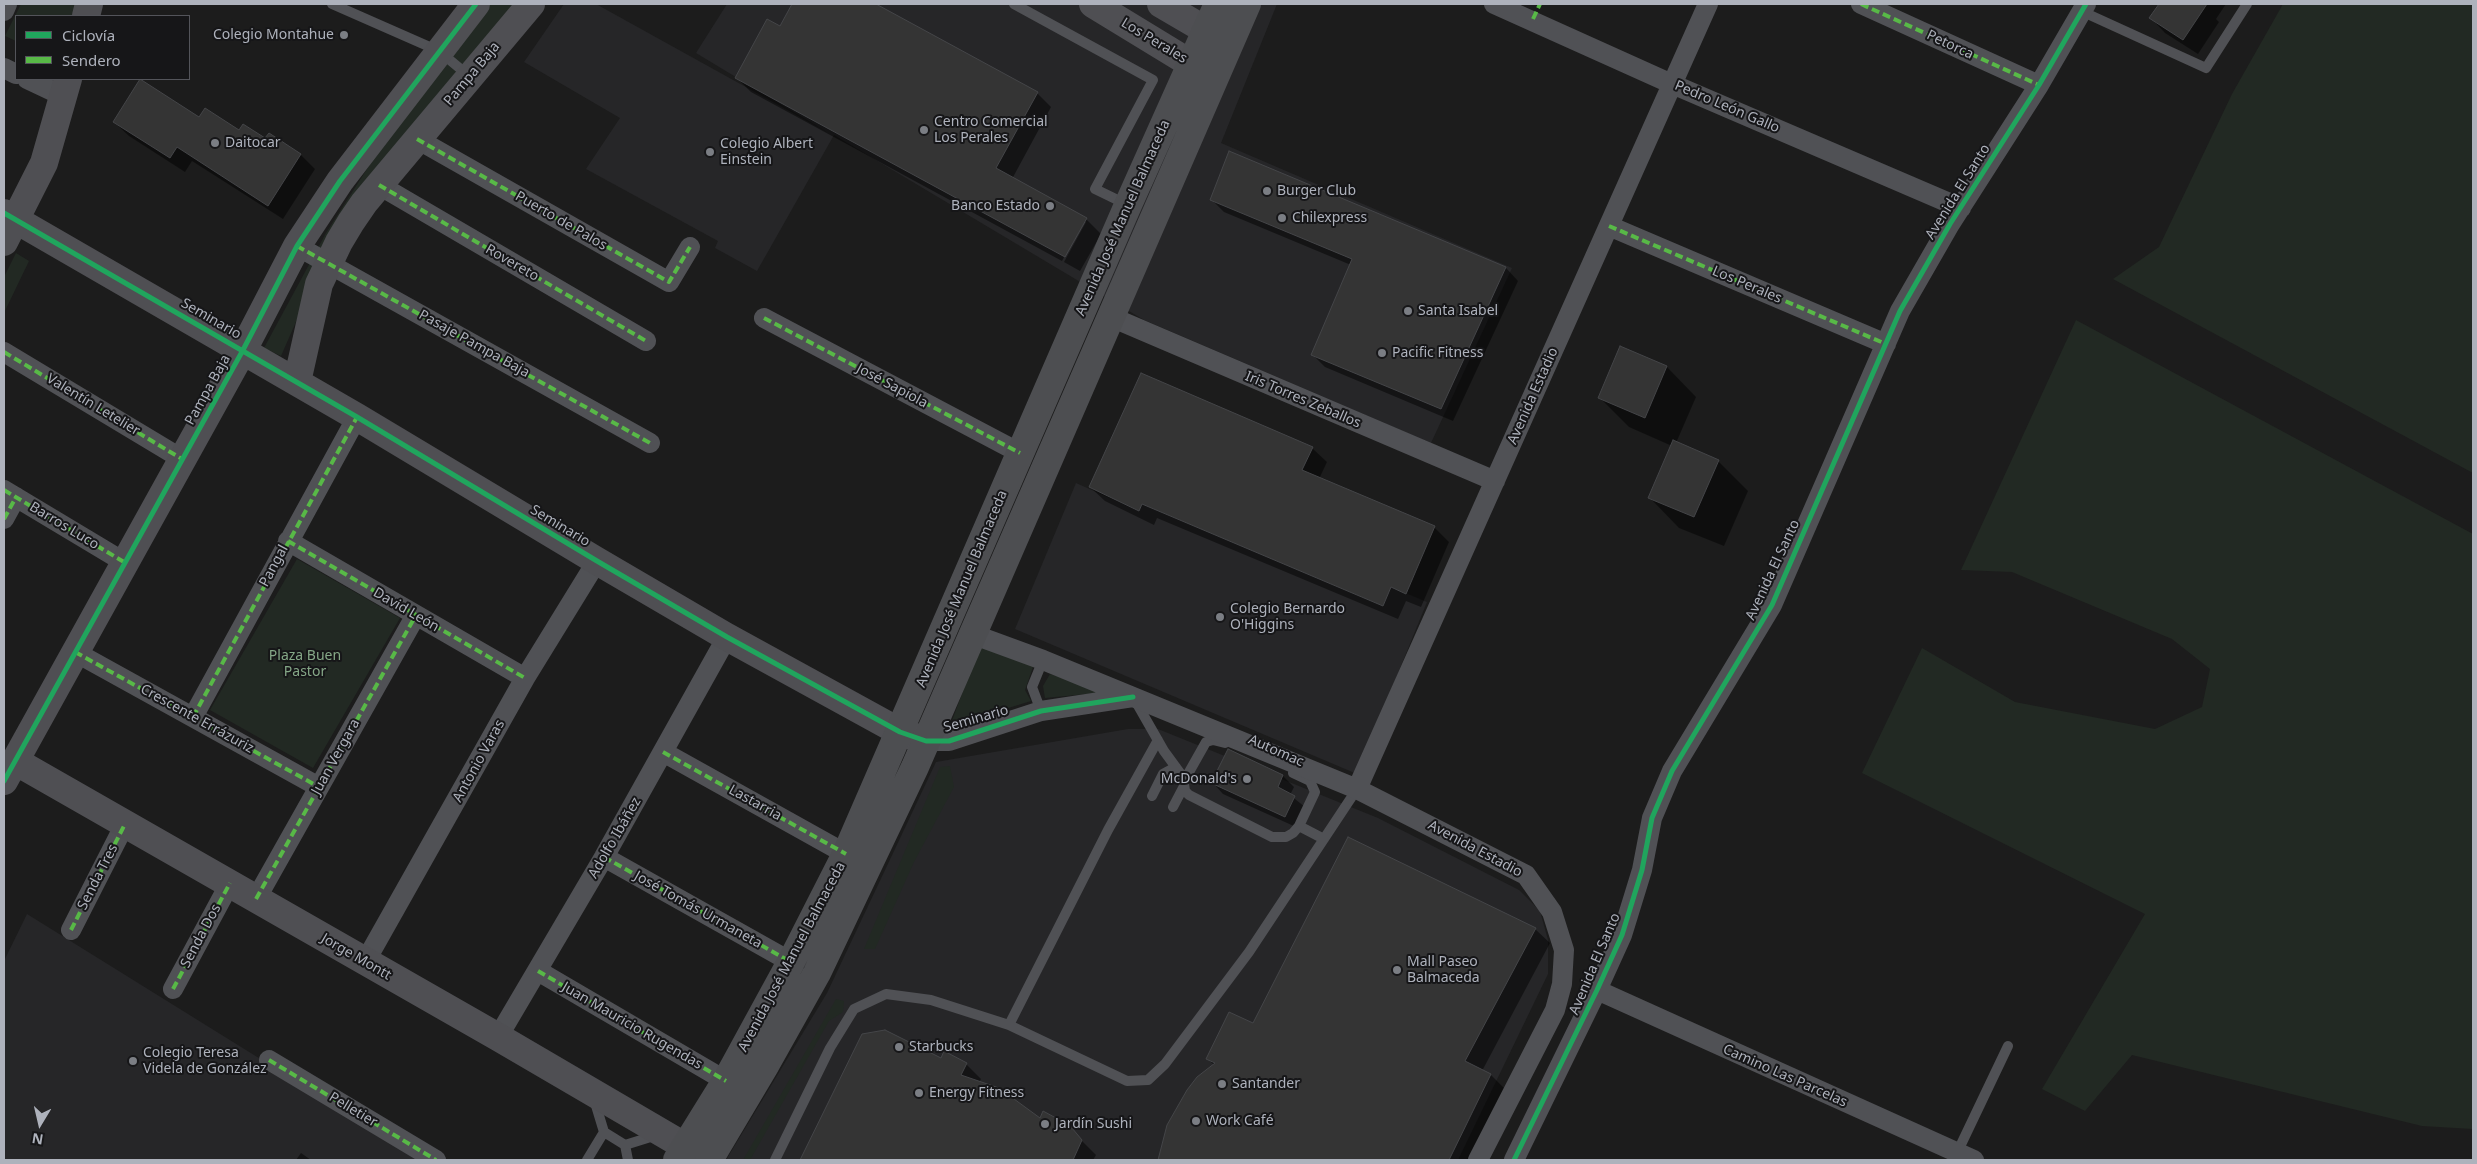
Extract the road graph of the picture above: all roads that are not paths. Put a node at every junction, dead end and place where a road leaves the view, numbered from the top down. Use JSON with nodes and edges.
{"nodes":[{"id":1,"x":7,"y":4,"type":"edge"},
{"id":2,"x":332,"y":4,"type":"edge"},
{"id":3,"x":476,"y":4,"type":"edge"},
{"id":4,"x":531,"y":4,"type":"edge"},
{"id":5,"x":1014,"y":4,"type":"edge"},
{"id":6,"x":1093,"y":4,"type":"edge"},
{"id":7,"x":1161,"y":4,"type":"edge"},
{"id":8,"x":1218,"y":4,"type":"edge"},
{"id":9,"x":1247,"y":4,"type":"edge"},
{"id":10,"x":1494,"y":4,"type":"edge"},
{"id":11,"x":1708,"y":4,"type":"edge"},
{"id":12,"x":1861,"y":4,"type":"edge"},
{"id":13,"x":2247,"y":4,"type":"edge"},
{"id":14,"x":2083,"y":7,"type":"edge"},
{"id":15,"x":4,"y":11,"type":"edge"},
{"id":16,"x":1536,"y":12,"type":"edge"},
{"id":17,"x":1218,"y":37,"type":"junction"},
{"id":18,"x":439,"y":51,"type":"junction"},
{"id":19,"x":1192,"y":64,"type":"junction"},
{"id":20,"x":470,"y":77,"type":"junction"},
{"id":21,"x":1215,"y":78,"type":"junction"},
{"id":22,"x":32,"y":80,"type":"edge"},
{"id":23,"x":1672,"y":84,"type":"junction"},
{"id":24,"x":2038,"y":85,"type":"junction"},
{"id":25,"x":65,"y":87,"type":"edge"},
{"id":26,"x":417,"y":139,"type":"junction"},
{"id":27,"x":379,"y":185,"type":"junction"},
{"id":28,"x":1128,"y":205,"type":"junction"},
{"id":29,"x":1961,"y":208,"type":"junction"},
{"id":30,"x":8,"y":224,"type":"edge"},
{"id":31,"x":1609,"y":226,"type":"junction"},
{"id":32,"x":297,"y":246,"type":"junction"},
{"id":33,"x":690,"y":247,"type":"dead end"},
{"id":34,"x":328,"y":263,"type":"junction"},
{"id":35,"x":1111,"y":317,"type":"junction"},
{"id":36,"x":764,"y":318,"type":"dead end"},
{"id":37,"x":646,"y":341,"type":"dead end"},
{"id":38,"x":1886,"y":344,"type":"junction"},
{"id":39,"x":243,"y":350,"type":"junction"},
{"id":40,"x":4,"y":352,"type":"edge"},
{"id":41,"x":297,"y":382,"type":"junction"},
{"id":42,"x":357,"y":417,"type":"junction"},
{"id":43,"x":650,"y":443,"type":"dead end"},
{"id":44,"x":1020,"y":453,"type":"junction"},
{"id":45,"x":182,"y":459,"type":"junction"},
{"id":46,"x":1495,"y":481,"type":"junction"},
{"id":47,"x":10,"y":494,"type":"edge"},
{"id":48,"x":4,"y":519,"type":"edge"},
{"id":49,"x":288,"y":541,"type":"junction"},
{"id":50,"x":124,"y":562,"type":"junction"},
{"id":51,"x":597,"y":562,"type":"junction"},
{"id":52,"x":416,"y":616,"type":"junction"},
{"id":53,"x":972,"y":634,"type":"junction"},
{"id":54,"x":727,"y":637,"type":"junction"},
{"id":55,"x":75,"y":652,"type":"junction"},
{"id":56,"x":1043,"y":660,"type":"junction"},
{"id":57,"x":525,"y":678,"type":"junction"},
{"id":58,"x":1133,"y":697,"type":"junction"},
{"id":59,"x":1041,"y":711,"type":"junction"},
{"id":60,"x":193,"y":716,"type":"junction"},
{"id":61,"x":900,"y":732,"type":"junction"},
{"id":62,"x":1158,"y":740,"type":"junction"},
{"id":63,"x":926,"y":741,"type":"junction"},
{"id":64,"x":664,"y":752,"type":"junction"},
{"id":65,"x":8,"y":766,"type":"edge"},
{"id":66,"x":1176,"y":767,"type":"junction"},
{"id":67,"x":1184,"y":783,"type":"junction"},
{"id":68,"x":319,"y":787,"type":"junction"},
{"id":69,"x":1358,"y":789,"type":"junction"},
{"id":70,"x":1152,"y":796,"type":"dead end"},
{"id":71,"x":1173,"y":807,"type":"dead end"},
{"id":72,"x":125,"y":824,"type":"junction"},
{"id":73,"x":1299,"y":826,"type":"junction"},
{"id":74,"x":1324,"y":839,"type":"junction"},
{"id":75,"x":846,"y":854,"type":"junction"},
{"id":76,"x":604,"y":857,"type":"junction"},
{"id":77,"x":230,"y":883,"type":"junction"},
{"id":78,"x":256,"y":898,"type":"junction"},
{"id":79,"x":71,"y":930,"type":"dead end"},
{"id":80,"x":365,"y":962,"type":"junction"},
{"id":81,"x":791,"y":962,"type":"junction"},
{"id":82,"x":538,"y":971,"type":"junction"},
{"id":83,"x":173,"y":989,"type":"dead end"},
{"id":84,"x":1598,"y":990,"type":"junction"},
{"id":85,"x":1009,"y":1025,"type":"junction"},
{"id":86,"x":498,"y":1037,"type":"junction"},
{"id":87,"x":2008,"y":1046,"type":"dead end"},
{"id":88,"x":269,"y":1060,"type":"dead end"},
{"id":89,"x":726,"y":1080,"type":"junction"},
{"id":90,"x":591,"y":1091,"type":"junction"},
{"id":91,"x":604,"y":1132,"type":"junction"},
{"id":92,"x":625,"y":1145,"type":"junction"},
{"id":93,"x":676,"y":1146,"type":"edge"},
{"id":94,"x":1961,"y":1158,"type":"edge"},
{"id":95,"x":436,"y":1160,"type":"edge"},
{"id":96,"x":587,"y":1160,"type":"edge"},
{"id":97,"x":628,"y":1160,"type":"edge"},
{"id":98,"x":709,"y":1160,"type":"edge"},
{"id":99,"x":775,"y":1160,"type":"edge"},
{"id":100,"x":1478,"y":1160,"type":"edge"},
{"id":101,"x":1514,"y":1160,"type":"edge"}],
"edges":[{"from":1,"to":15,"type":"street"},
{"from":2,"to":18,"type":"lane"},
{"from":3,"to":18,"type":"street","name":"Pampa Baja"},
{"from":4,"to":20,"type":"street","name":"Pampa Baja"},
{"from":5,"to":28,"type":"lane"},
{"from":6,"to":19,"type":"street","name":"Los Perales"},
{"from":7,"to":17,"type":"street"},
{"from":8,"to":17,"type":"main road","name":"Avenida José Manuel Balmaceda"},
{"from":9,"to":17,"type":"main road","name":"Avenida José Manuel Balmaceda"},
{"from":10,"to":16,"type":"street","name":"Pedro León Gallo"},
{"from":11,"to":23,"type":"street","name":"Avenida Estadio"},
{"from":12,"to":24,"type":"street","name":"Petorca"},
{"from":13,"to":14,"type":"lane"},
{"from":14,"to":24,"type":"street","name":"Avenida El Santo"},
{"from":16,"to":23,"type":"street","name":"Pedro León Gallo"},
{"from":17,"to":19,"type":"main road","name":"Avenida José Manuel Balmaceda"},
{"from":17,"to":21,"type":"main road","name":"Avenida José Manuel Balmaceda"},
{"from":18,"to":20,"type":"lane"},
{"from":18,"to":32,"type":"street","name":"Pampa Baja"},
{"from":19,"to":21,"type":"street","name":"Los Perales"},
{"from":19,"to":28,"type":"main road","name":"Avenida José Manuel Balmaceda"},
{"from":20,"to":26,"type":"street","name":"Pampa Baja"},
{"from":21,"to":35,"type":"main road","name":"Avenida José Manuel Balmaceda"},
{"from":22,"to":25,"type":"street"},
{"from":23,"to":29,"type":"street","name":"Pedro León Gallo"},
{"from":23,"to":31,"type":"street","name":"Avenida Estadio"},
{"from":24,"to":29,"type":"street","name":"Avenida El Santo"},
{"from":25,"to":30,"type":"street"},
{"from":26,"to":27,"type":"street","name":"Pampa Baja"},
{"from":26,"to":33,"type":"street","name":"Puerto de Palos"},
{"from":27,"to":34,"type":"street","name":"Pampa Baja"},
{"from":27,"to":37,"type":"street","name":"Rovereto"},
{"from":28,"to":44,"type":"main road","name":"Avenida José Manuel Balmaceda"},
{"from":29,"to":38,"type":"street","name":"Avenida El Santo"},
{"from":30,"to":39,"type":"street","name":"Seminario"},
{"from":31,"to":38,"type":"street","name":"Los Perales"},
{"from":31,"to":46,"type":"street","name":"Avenida Estadio"},
{"from":32,"to":34,"type":"street","name":"Pasaje Pampa Baja"},
{"from":32,"to":39,"type":"street","name":"Pampa Baja"},
{"from":34,"to":41,"type":"street","name":"Pampa Baja"},
{"from":34,"to":43,"type":"street","name":"Pasaje Pampa Baja"},
{"from":35,"to":46,"type":"street","name":"Iris Torres Zeballos"},
{"from":35,"to":53,"type":"main road","name":"Avenida José Manuel Balmaceda"},
{"from":36,"to":44,"type":"street","name":"José Sapiola"},
{"from":38,"to":84,"type":"street","name":"Avenida El Santo"},
{"from":39,"to":41,"type":"street","name":"Seminario"},
{"from":39,"to":45,"type":"street","name":"Pampa Baja"},
{"from":40,"to":45,"type":"street","name":"Valentín Letelier"},
{"from":41,"to":42,"type":"street","name":"Seminario"},
{"from":42,"to":49,"type":"street","name":"Pangal"},
{"from":42,"to":51,"type":"street","name":"Seminario"},
{"from":44,"to":61,"type":"main road","name":"Avenida José Manuel Balmaceda"},
{"from":45,"to":50,"type":"street","name":"Pampa Baja"},
{"from":46,"to":69,"type":"street","name":"Avenida Estadio"},
{"from":47,"to":48,"type":"street"},
{"from":47,"to":50,"type":"street","name":"Barros Luco"},
{"from":49,"to":52,"type":"street","name":"David León"},
{"from":49,"to":60,"type":"street","name":"Pangal"},
{"from":50,"to":55,"type":"street","name":"Pampa Baja"},
{"from":51,"to":54,"type":"street","name":"Seminario"},
{"from":51,"to":57,"type":"street","name":"Antonio Varas"},
{"from":52,"to":57,"type":"street","name":"David León"},
{"from":52,"to":68,"type":"street","name":"Juan Vergara"},
{"from":53,"to":56,"type":"street","name":"Avenida Estadio"},
{"from":53,"to":63,"type":"main road","name":"Avenida José Manuel Balmaceda"},
{"from":54,"to":61,"type":"street","name":"Seminario"},
{"from":54,"to":64,"type":"street","name":"Adolfo Ibáñez"},
{"from":55,"to":60,"type":"street","name":"Crescente Errázuriz"},
{"from":55,"to":65,"type":"street","name":"Pampa Baja"},
{"from":56,"to":58,"type":"street","name":"Avenida Estadio"},
{"from":56,"to":59,"type":"lane"},
{"from":57,"to":80,"type":"street","name":"Antonio Varas"},
{"from":58,"to":59,"type":"street","name":"Seminario"},
{"from":58,"to":62,"type":"lane"},
{"from":58,"to":69,"type":"street","name":"Avenida Estadio"},
{"from":59,"to":63,"type":"street","name":"Seminario"},
{"from":60,"to":68,"type":"street","name":"Crescente Errázuriz"},
{"from":61,"to":63,"type":"street","name":"Seminario"},
{"from":61,"to":75,"type":"main road","name":"Avenida José Manuel Balmaceda"},
{"from":62,"to":66,"type":"lane"},
{"from":62,"to":85,"type":"lane"},
{"from":63,"to":98,"type":"main road","name":"Avenida José Manuel Balmaceda"},
{"from":64,"to":75,"type":"street","name":"Lastarria"},
{"from":64,"to":76,"type":"street","name":"Adolfo Ibáñez"},
{"from":65,"to":72,"type":"street","name":"Jorge Montt"},
{"from":66,"to":67,"type":"lane"},
{"from":66,"to":70,"type":"lane"},
{"from":67,"to":71,"type":"lane"},
{"from":67,"to":73,"type":"lane"},
{"from":67,"to":73,"type":"lane","name":"Automac"},
{"from":68,"to":78,"type":"street","name":"Juan Vergara"},
{"from":69,"to":74,"type":"lane"},
{"from":69,"to":100,"type":"street","name":"Avenida Estadio"},
{"from":72,"to":77,"type":"street","name":"Jorge Montt"},
{"from":72,"to":79,"type":"street","name":"Senda Tres"},
{"from":73,"to":74,"type":"lane"},
{"from":74,"to":85,"type":"lane"},
{"from":75,"to":81,"type":"main road","name":"Avenida José Manuel Balmaceda"},
{"from":76,"to":81,"type":"street","name":"José Tomás Urmaneta"},
{"from":76,"to":82,"type":"street","name":"Adolfo Ibáñez"},
{"from":77,"to":78,"type":"street","name":"Jorge Montt"},
{"from":77,"to":83,"type":"street","name":"Senda Dos"},
{"from":78,"to":80,"type":"street","name":"Jorge Montt"},
{"from":80,"to":86,"type":"street","name":"Jorge Montt"},
{"from":81,"to":89,"type":"main road","name":"Avenida José Manuel Balmaceda"},
{"from":82,"to":86,"type":"street","name":"Adolfo Ibáñez"},
{"from":82,"to":89,"type":"street","name":"Juan Mauricio Rugendas"},
{"from":84,"to":94,"type":"street","name":"Camino Las Parcelas"},
{"from":84,"to":101,"type":"street","name":"Avenida El Santo"},
{"from":85,"to":99,"type":"lane"},
{"from":86,"to":90,"type":"street","name":"Jorge Montt"},
{"from":87,"to":94,"type":"lane"},
{"from":88,"to":95,"type":"street","name":"Pelletier"},
{"from":89,"to":93,"type":"main road","name":"Avenida José Manuel Balmaceda"},
{"from":90,"to":91,"type":"lane"},
{"from":90,"to":93,"type":"street","name":"Jorge Montt"},
{"from":91,"to":92,"type":"lane"},
{"from":91,"to":96,"type":"lane"},
{"from":92,"to":93,"type":"lane"},
{"from":92,"to":97,"type":"lane"},
{"from":93,"to":98,"type":"street","name":"Jorge Montt"}]}
